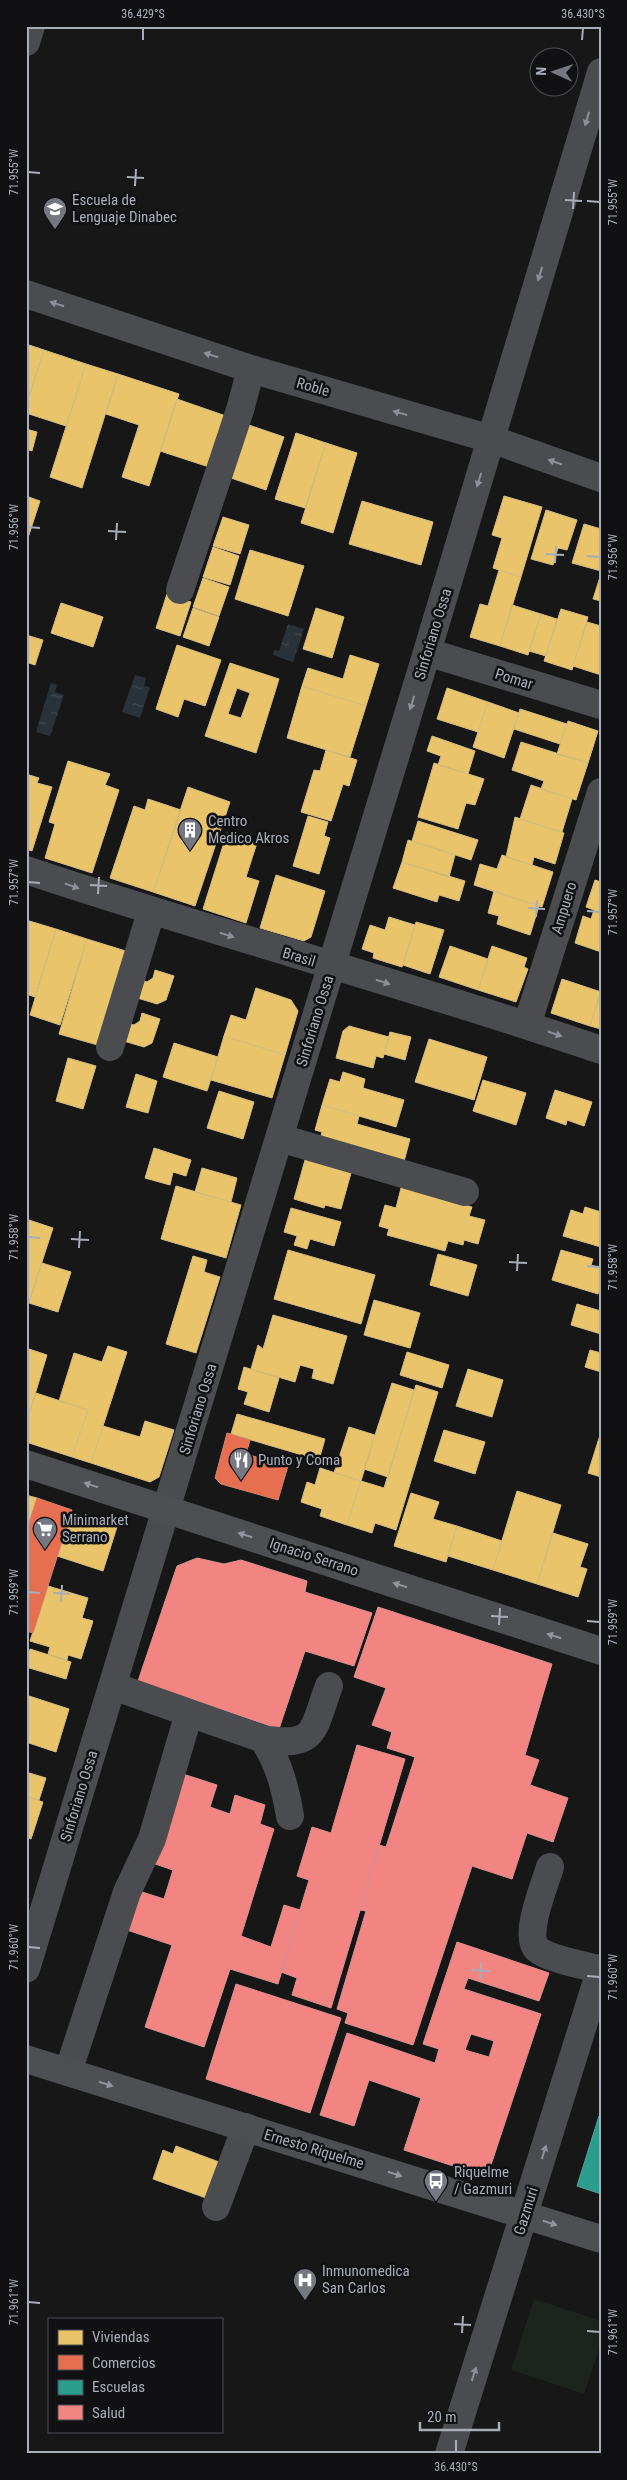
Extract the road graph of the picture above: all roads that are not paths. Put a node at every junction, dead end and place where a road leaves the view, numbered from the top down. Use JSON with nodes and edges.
{"nodes":[{"id":1,"x":31,"y":26,"type":"edge"},
{"id":2,"x":26,"y":42,"type":"edge"},
{"id":3,"x":601,"y":72,"type":"edge"},
{"id":4,"x":26,"y":294,"type":"edge"},
{"id":5,"x":251,"y":369,"type":"junction"},
{"id":6,"x":491,"y":440,"type":"junction"},
{"id":7,"x":601,"y":478,"type":"edge"},
{"id":8,"x":180,"y":590,"type":"dead end"},
{"id":9,"x":427,"y":652,"type":"junction"},
{"id":10,"x":601,"y":705,"type":"edge"},
{"id":11,"x":601,"y":792,"type":"edge"},
{"id":12,"x":591,"y":857,"type":"edge"},
{"id":13,"x":26,"y":870,"type":"edge"},
{"id":14,"x":151,"y":912,"type":"junction"},
{"id":15,"x":331,"y":966,"type":"junction"},
{"id":16,"x":527,"y":1025,"type":"junction"},
{"id":17,"x":110,"y":1047,"type":"dead end"},
{"id":18,"x":601,"y":1050,"type":"edge"},
{"id":19,"x":280,"y":1138,"type":"junction"},
{"id":20,"x":464,"y":1192,"type":"dead end"},
{"id":21,"x":26,"y":1464,"type":"edge"},
{"id":22,"x":167,"y":1510,"type":"junction"},
{"id":23,"x":601,"y":1651,"type":"edge"},
{"id":24,"x":113,"y":1686,"type":"junction"},
{"id":25,"x":329,"y":1686,"type":"dead end"},
{"id":26,"x":190,"y":1713,"type":"junction"},
{"id":27,"x":263,"y":1738,"type":"junction"},
{"id":28,"x":290,"y":1816,"type":"dead end"},
{"id":29,"x":550,"y":1867,"type":"dead end"},
{"id":30,"x":26,"y":1969,"type":"edge"},
{"id":31,"x":601,"y":1969,"type":"edge"},
{"id":32,"x":26,"y":2058,"type":"edge"},
{"id":33,"x":68,"y":2072,"type":"junction"},
{"id":34,"x":246,"y":2127,"type":"junction"},
{"id":35,"x":216,"y":2207,"type":"dead end"},
{"id":36,"x":525,"y":2215,"type":"junction"},
{"id":37,"x":601,"y":2239,"type":"edge"},
{"id":38,"x":449,"y":2454,"type":"edge"}],
"edges":[{"from":1,"to":2,"type":"street"},
{"from":3,"to":6,"type":"street","name":"Sinforiano Ossa","one_way":true},
{"from":5,"to":4,"type":"street","name":"Roble","one_way":true},
{"from":6,"to":5,"type":"street","name":"Roble","one_way":true},
{"from":5,"to":8,"type":"street"},
{"from":7,"to":6,"type":"street","name":"Roble","one_way":true},
{"from":6,"to":9,"type":"street","name":"Sinforiano Ossa","one_way":true},
{"from":9,"to":10,"type":"street","name":"Pomar"},
{"from":9,"to":15,"type":"street","name":"Sinforiano Ossa","one_way":true},
{"from":11,"to":12,"type":"street","name":"Ampuero"},
{"from":12,"to":16,"type":"street","name":"Ampuero"},
{"from":13,"to":14,"type":"street","name":"Brasil","one_way":true},
{"from":14,"to":15,"type":"street","name":"Brasil","one_way":true},
{"from":14,"to":17,"type":"street"},
{"from":15,"to":16,"type":"street","name":"Brasil","one_way":true},
{"from":15,"to":19,"type":"street","name":"Sinforiano Ossa"},
{"from":16,"to":18,"type":"street","name":"Brasil","one_way":true},
{"from":19,"to":20,"type":"street"},
{"from":19,"to":22,"type":"street","name":"Sinforiano Ossa"},
{"from":22,"to":21,"type":"main road","name":"Ignacio Serrano","one_way":true},
{"from":23,"to":22,"type":"main road","name":"Ignacio Serrano","one_way":true},
{"from":22,"to":24,"type":"street","name":"Sinforiano Ossa"},
{"from":24,"to":26,"type":"street"},
{"from":24,"to":30,"type":"street","name":"Sinforiano Ossa"},
{"from":25,"to":27,"type":"street"},
{"from":26,"to":27,"type":"street"},
{"from":26,"to":33,"type":"street"},
{"from":27,"to":28,"type":"street"},
{"from":29,"to":31,"type":"street"},
{"from":36,"to":31,"type":"street","name":"Gazmuri","one_way":true},
{"from":32,"to":33,"type":"main road","name":"Ernesto Riquelme"},
{"from":33,"to":34,"type":"main road","name":"Ernesto Riquelme","one_way":true},
{"from":34,"to":35,"type":"street"},
{"from":34,"to":36,"type":"main road","name":"Ernesto Riquelme","one_way":true},
{"from":36,"to":37,"type":"main road","name":"Ernesto Riquelme","one_way":true},
{"from":38,"to":36,"type":"street","name":"Gazmuri","one_way":true}]}
